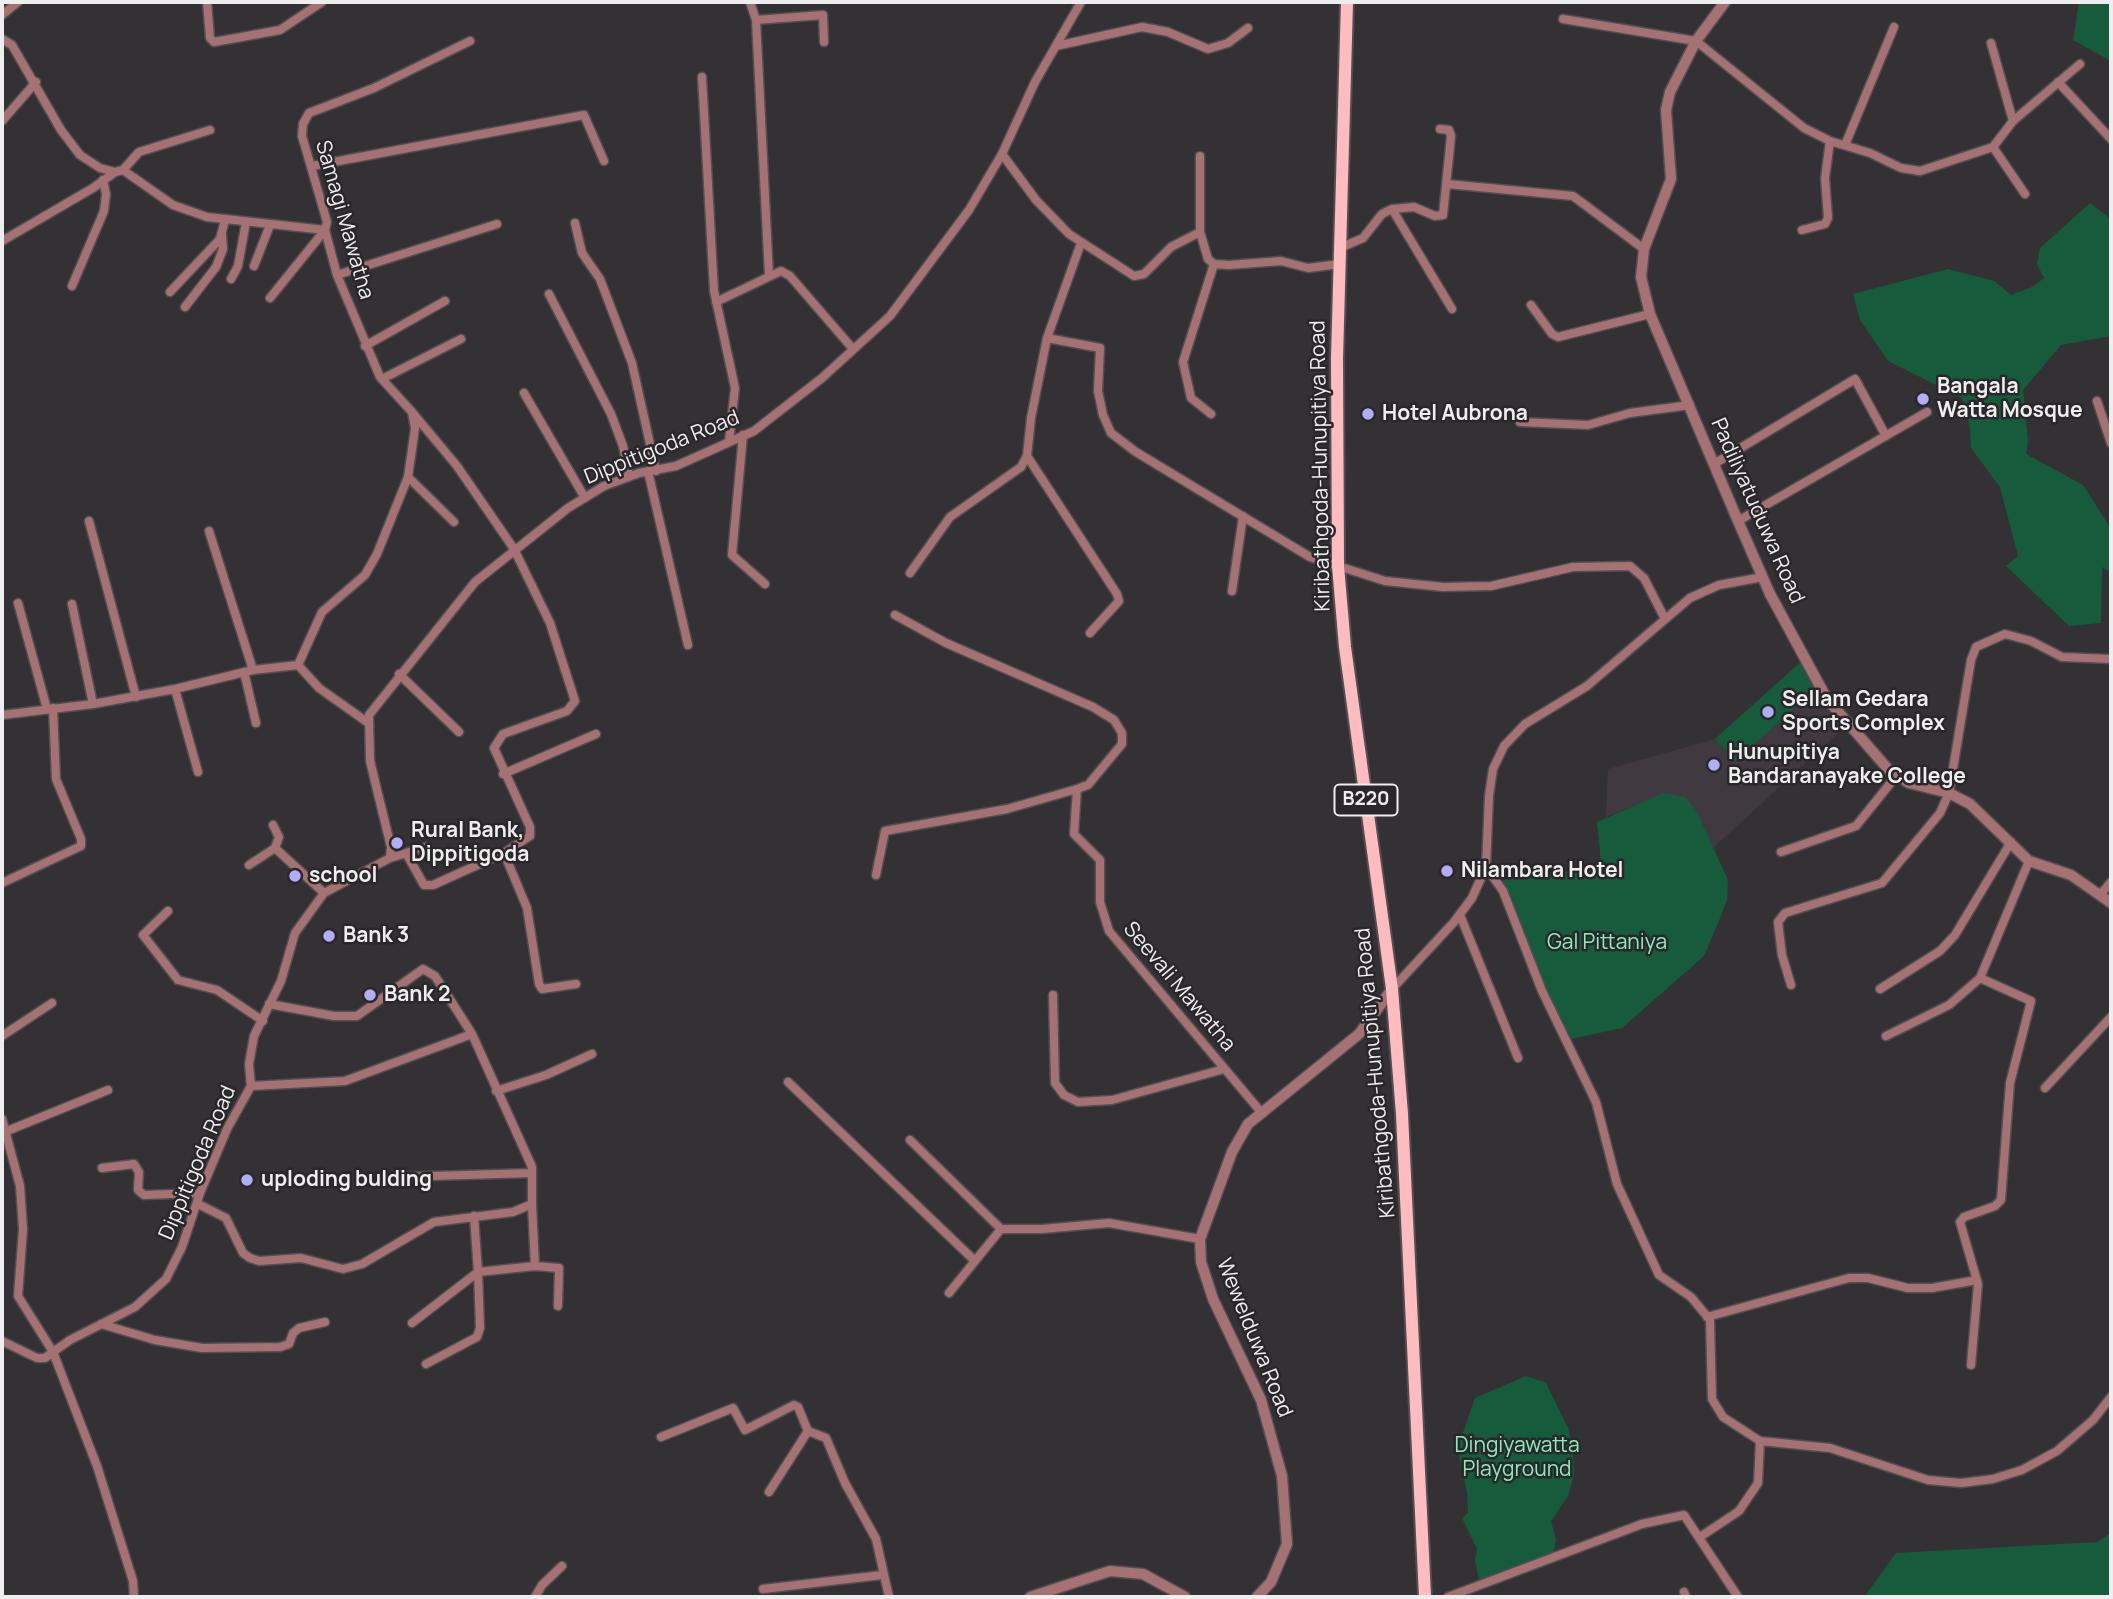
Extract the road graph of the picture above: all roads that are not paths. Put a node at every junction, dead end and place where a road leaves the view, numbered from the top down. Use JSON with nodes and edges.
{"nodes":[{"id":1,"x":18,"y":2,"type":"edge"},
{"id":2,"x":207,"y":2,"type":"edge"},
{"id":3,"x":750,"y":2,"type":"edge"},
{"id":4,"x":1081,"y":2,"type":"edge"},
{"id":5,"x":1347,"y":2,"type":"edge"},
{"id":6,"x":1725,"y":2,"type":"edge"},
{"id":7,"x":317,"y":3,"type":"edge"},
{"id":8,"x":2,"y":15,"type":"edge"},
{"id":9,"x":1563,"y":19,"type":"dead end"},
{"id":10,"x":756,"y":20,"type":"junction"},
{"id":11,"x":1894,"y":27,"type":"dead end"},
{"id":12,"x":1248,"y":28,"type":"dead end"},
{"id":13,"x":2,"y":39,"type":"edge"},
{"id":14,"x":470,"y":40,"type":"dead end"},
{"id":15,"x":1696,"y":41,"type":"junction"},
{"id":16,"x":824,"y":42,"type":"dead end"},
{"id":17,"x":1991,"y":43,"type":"dead end"},
{"id":18,"x":1055,"y":46,"type":"junction"},
{"id":19,"x":2080,"y":64,"type":"dead end"},
{"id":20,"x":702,"y":77,"type":"dead end"},
{"id":21,"x":36,"y":82,"type":"junction"},
{"id":22,"x":2058,"y":82,"type":"junction"},
{"id":23,"x":2,"y":121,"type":"edge"},
{"id":24,"x":2013,"y":121,"type":"junction"},
{"id":25,"x":1440,"y":129,"type":"dead end"},
{"id":26,"x":210,"y":130,"type":"dead end"},
{"id":27,"x":2111,"y":139,"type":"edge"},
{"id":28,"x":1830,"y":141,"type":"junction"},
{"id":29,"x":1845,"y":145,"type":"junction"},
{"id":30,"x":1993,"y":147,"type":"junction"},
{"id":31,"x":1002,"y":155,"type":"junction"},
{"id":32,"x":1200,"y":156,"type":"dead end"},
{"id":33,"x":604,"y":161,"type":"dead end"},
{"id":34,"x":312,"y":166,"type":"junction"},
{"id":35,"x":119,"y":171,"type":"junction"},
{"id":36,"x":103,"y":180,"type":"junction"},
{"id":37,"x":1447,"y":184,"type":"junction"},
{"id":38,"x":2025,"y":194,"type":"dead end"},
{"id":39,"x":1392,"y":209,"type":"junction"},
{"id":40,"x":225,"y":220,"type":"junction"},
{"id":41,"x":246,"y":222,"type":"junction"},
{"id":42,"x":575,"y":223,"type":"dead end"},
{"id":43,"x":496,"y":224,"type":"dead end"},
{"id":44,"x":270,"y":225,"type":"junction"},
{"id":45,"x":325,"y":230,"type":"junction"},
{"id":46,"x":1802,"y":230,"type":"dead end"},
{"id":47,"x":1200,"y":232,"type":"junction"},
{"id":48,"x":222,"y":235,"type":"junction"},
{"id":49,"x":2,"y":241,"type":"edge"},
{"id":50,"x":1082,"y":243,"type":"junction"},
{"id":51,"x":1340,"y":248,"type":"junction"},
{"id":52,"x":1644,"y":249,"type":"junction"},
{"id":53,"x":1214,"y":264,"type":"junction"},
{"id":54,"x":1340,"y":264,"type":"junction"},
{"id":55,"x":254,"y":266,"type":"dead end"},
{"id":56,"x":337,"y":275,"type":"junction"},
{"id":57,"x":769,"y":276,"type":"junction"},
{"id":58,"x":231,"y":279,"type":"dead end"},
{"id":59,"x":72,"y":286,"type":"dead end"},
{"id":60,"x":170,"y":292,"type":"dead end"},
{"id":61,"x":549,"y":294,"type":"dead end"},
{"id":62,"x":270,"y":298,"type":"dead end"},
{"id":63,"x":445,"y":301,"type":"dead end"},
{"id":64,"x":716,"y":302,"type":"junction"},
{"id":65,"x":1531,"y":305,"type":"dead end"},
{"id":66,"x":185,"y":307,"type":"dead end"},
{"id":67,"x":1452,"y":309,"type":"dead end"},
{"id":68,"x":1650,"y":314,"type":"junction"},
{"id":69,"x":1047,"y":338,"type":"junction"},
{"id":70,"x":461,"y":339,"type":"dead end"},
{"id":71,"x":365,"y":346,"type":"junction"},
{"id":72,"x":853,"y":349,"type":"junction"},
{"id":73,"x":382,"y":379,"type":"junction"},
{"id":74,"x":524,"y":393,"type":"dead end"},
{"id":75,"x":2097,"y":401,"type":"dead end"},
{"id":76,"x":1690,"y":405,"type":"junction"},
{"id":77,"x":412,"y":412,"type":"junction"},
{"id":78,"x":1927,"y":412,"type":"dead end"},
{"id":79,"x":1211,"y":414,"type":"dead end"},
{"id":80,"x":1520,"y":422,"type":"dead end"},
{"id":81,"x":743,"y":435,"type":"junction"},
{"id":82,"x":1886,"y":436,"type":"junction"},
{"id":83,"x":729,"y":443,"type":"junction"},
{"id":84,"x":2111,"y":443,"type":"edge"},
{"id":85,"x":1027,"y":456,"type":"junction"},
{"id":86,"x":1714,"y":464,"type":"junction"},
{"id":87,"x":652,"y":471,"type":"junction"},
{"id":88,"x":408,"y":477,"type":"junction"},
{"id":89,"x":629,"y":477,"type":"junction"},
{"id":90,"x":585,"y":498,"type":"junction"},
{"id":91,"x":1243,"y":516,"type":"junction"},
{"id":92,"x":89,"y":521,"type":"dead end"},
{"id":93,"x":454,"y":522,"type":"dead end"},
{"id":94,"x":1738,"y":522,"type":"junction"},
{"id":95,"x":209,"y":531,"type":"dead end"},
{"id":96,"x":514,"y":549,"type":"junction"},
{"id":97,"x":1338,"y":566,"type":"junction"},
{"id":98,"x":910,"y":573,"type":"dead end"},
{"id":99,"x":1763,"y":577,"type":"junction"},
{"id":100,"x":765,"y":584,"type":"dead end"},
{"id":101,"x":1232,"y":592,"type":"dead end"},
{"id":102,"x":18,"y":603,"type":"dead end"},
{"id":103,"x":72,"y":604,"type":"dead end"},
{"id":104,"x":895,"y":615,"type":"dead end"},
{"id":105,"x":1665,"y":619,"type":"junction"},
{"id":106,"x":1090,"y":633,"type":"dead end"},
{"id":107,"x":688,"y":645,"type":"dead end"},
{"id":108,"x":2111,"y":659,"type":"edge"},
{"id":109,"x":298,"y":665,"type":"junction"},
{"id":110,"x":249,"y":671,"type":"junction"},
{"id":111,"x":399,"y":674,"type":"junction"},
{"id":112,"x":175,"y":689,"type":"junction"},
{"id":113,"x":135,"y":696,"type":"junction"},
{"id":114,"x":93,"y":704,"type":"junction"},
{"id":115,"x":50,"y":709,"type":"junction"},
{"id":116,"x":2,"y":715,"type":"edge"},
{"id":117,"x":367,"y":722,"type":"junction"},
{"id":118,"x":256,"y":723,"type":"dead end"},
{"id":119,"x":459,"y":732,"type":"dead end"},
{"id":120,"x":596,"y":734,"type":"dead end"},
{"id":121,"x":198,"y":772,"type":"dead end"},
{"id":122,"x":503,"y":774,"type":"junction"},
{"id":123,"x":1897,"y":775,"type":"junction"},
{"id":124,"x":1077,"y":789,"type":"junction"},
{"id":125,"x":1949,"y":793,"type":"junction"},
{"id":126,"x":273,"y":825,"type":"dead end"},
{"id":127,"x":2011,"y":842,"type":"junction"},
{"id":128,"x":275,"y":848,"type":"junction"},
{"id":129,"x":426,"y":848,"type":"dead end"},
{"id":130,"x":1781,"y":852,"type":"dead end"},
{"id":131,"x":406,"y":853,"type":"junction"},
{"id":132,"x":504,"y":853,"type":"junction"},
{"id":133,"x":390,"y":858,"type":"junction"},
{"id":134,"x":2029,"y":861,"type":"junction"},
{"id":135,"x":249,"y":865,"type":"dead end"},
{"id":136,"x":1486,"y":867,"type":"junction"},
{"id":137,"x":876,"y":875,"type":"dead end"},
{"id":138,"x":2111,"y":882,"type":"edge"},
{"id":139,"x":2,"y":883,"type":"edge"},
{"id":140,"x":324,"y":892,"type":"junction"},
{"id":141,"x":2100,"y":895,"type":"junction"},
{"id":142,"x":2111,"y":902,"type":"edge"},
{"id":143,"x":168,"y":911,"type":"dead end"},
{"id":144,"x":1460,"y":915,"type":"junction"},
{"id":145,"x":1980,"y":978,"type":"junction"},
{"id":146,"x":576,"y":984,"type":"dead end"},
{"id":147,"x":1791,"y":985,"type":"dead end"},
{"id":148,"x":1392,"y":989,"type":"junction"},
{"id":149,"x":1880,"y":989,"type":"dead end"},
{"id":150,"x":1052,"y":995,"type":"dead end"},
{"id":151,"x":52,"y":1003,"type":"dead end"},
{"id":152,"x":269,"y":1004,"type":"junction"},
{"id":153,"x":2111,"y":1017,"type":"edge"},
{"id":154,"x":262,"y":1021,"type":"junction"},
{"id":155,"x":472,"y":1034,"type":"junction"},
{"id":156,"x":2,"y":1036,"type":"edge"},
{"id":157,"x":1886,"y":1036,"type":"dead end"},
{"id":158,"x":592,"y":1054,"type":"dead end"},
{"id":159,"x":1518,"y":1058,"type":"dead end"},
{"id":160,"x":1224,"y":1069,"type":"junction"},
{"id":161,"x":788,"y":1082,"type":"dead end"},
{"id":162,"x":251,"y":1086,"type":"junction"},
{"id":163,"x":2045,"y":1088,"type":"dead end"},
{"id":164,"x":108,"y":1090,"type":"dead end"},
{"id":165,"x":496,"y":1091,"type":"junction"},
{"id":166,"x":1261,"y":1112,"type":"junction"},
{"id":167,"x":2,"y":1119,"type":"edge"},
{"id":168,"x":7,"y":1130,"type":"junction"},
{"id":169,"x":910,"y":1140,"type":"dead end"},
{"id":170,"x":102,"y":1168,"type":"dead end"},
{"id":171,"x":533,"y":1173,"type":"junction"},
{"id":172,"x":398,"y":1177,"type":"dead end"},
{"id":173,"x":200,"y":1193,"type":"junction"},
{"id":174,"x":198,"y":1204,"type":"junction"},
{"id":175,"x":532,"y":1205,"type":"junction"},
{"id":176,"x":474,"y":1216,"type":"junction"},
{"id":177,"x":1001,"y":1229,"type":"junction"},
{"id":178,"x":1200,"y":1239,"type":"junction"},
{"id":179,"x":975,"y":1261,"type":"junction"},
{"id":180,"x":535,"y":1266,"type":"junction"},
{"id":181,"x":478,"y":1272,"type":"junction"},
{"id":182,"x":1977,"y":1280,"type":"junction"},
{"id":183,"x":949,"y":1293,"type":"dead end"},
{"id":184,"x":558,"y":1306,"type":"dead end"},
{"id":185,"x":1707,"y":1317,"type":"junction"},
{"id":186,"x":325,"y":1322,"type":"dead end"},
{"id":187,"x":412,"y":1323,"type":"dead end"},
{"id":188,"x":101,"y":1324,"type":"junction"},
{"id":189,"x":2,"y":1341,"type":"edge"},
{"id":190,"x":54,"y":1352,"type":"junction"},
{"id":191,"x":426,"y":1364,"type":"dead end"},
{"id":192,"x":1971,"y":1365,"type":"dead end"},
{"id":193,"x":2111,"y":1397,"type":"edge"},
{"id":194,"x":808,"y":1431,"type":"junction"},
{"id":195,"x":661,"y":1437,"type":"dead end"},
{"id":196,"x":1759,"y":1441,"type":"junction"},
{"id":197,"x":769,"y":1492,"type":"dead end"},
{"id":198,"x":1700,"y":1537,"type":"junction"},
{"id":199,"x":562,"y":1566,"type":"dead end"},
{"id":200,"x":882,"y":1574,"type":"junction"},
{"id":201,"x":763,"y":1590,"type":"dead end"},
{"id":202,"x":134,"y":1597,"type":"edge"},
{"id":203,"x":535,"y":1597,"type":"edge"},
{"id":204,"x":889,"y":1597,"type":"edge"},
{"id":205,"x":1030,"y":1597,"type":"edge"},
{"id":206,"x":1185,"y":1597,"type":"edge"},
{"id":207,"x":1257,"y":1597,"type":"edge"},
{"id":208,"x":1426,"y":1597,"type":"edge"},
{"id":209,"x":1448,"y":1597,"type":"edge"},
{"id":210,"x":1738,"y":1597,"type":"edge"}],
"edges":[{"from":1,"to":8,"type":"street"},
{"from":2,"to":7,"type":"street"},
{"from":3,"to":10,"type":"street"},
{"from":4,"to":18,"type":"street","name":"Dippitigoda Road"},
{"from":5,"to":51,"type":"main road","name":"Kiribathgoda-Hunupitiya Road","number":"B220"},
{"from":6,"to":15,"type":"street","name":"Padiliyatuduwa Road"},
{"from":9,"to":15,"type":"street"},
{"from":10,"to":16,"type":"street"},
{"from":10,"to":57,"type":"street"},
{"from":11,"to":29,"type":"street"},
{"from":12,"to":18,"type":"street"},
{"from":13,"to":21,"type":"street"},
{"from":14,"to":34,"type":"street","name":"Samagi Mawatha"},
{"from":15,"to":28,"type":"street"},
{"from":15,"to":52,"type":"street","name":"Padiliyatuduwa Road"},
{"from":17,"to":24,"type":"street"},
{"from":18,"to":31,"type":"street","name":"Dippitigoda Road"},
{"from":19,"to":22,"type":"street"},
{"from":20,"to":64,"type":"street"},
{"from":21,"to":23,"type":"street"},
{"from":21,"to":35,"type":"street"},
{"from":22,"to":24,"type":"street"},
{"from":22,"to":27,"type":"street"},
{"from":24,"to":30,"type":"street"},
{"from":25,"to":37,"type":"street"},
{"from":26,"to":35,"type":"street"},
{"from":28,"to":29,"type":"street"},
{"from":28,"to":46,"type":"street"},
{"from":29,"to":30,"type":"street"},
{"from":30,"to":38,"type":"street"},
{"from":31,"to":50,"type":"street"},
{"from":31,"to":72,"type":"street","name":"Dippitigoda Road"},
{"from":32,"to":47,"type":"street"},
{"from":33,"to":34,"type":"street"},
{"from":34,"to":45,"type":"street","name":"Samagi Mawatha"},
{"from":35,"to":36,"type":"street"},
{"from":35,"to":40,"type":"street"},
{"from":36,"to":49,"type":"street"},
{"from":36,"to":59,"type":"street"},
{"from":37,"to":39,"type":"street"},
{"from":37,"to":52,"type":"street"},
{"from":39,"to":51,"type":"street"},
{"from":39,"to":67,"type":"street"},
{"from":40,"to":41,"type":"street"},
{"from":40,"to":48,"type":"street"},
{"from":41,"to":44,"type":"street"},
{"from":41,"to":58,"type":"street"},
{"from":42,"to":87,"type":"street"},
{"from":43,"to":56,"type":"street"},
{"from":44,"to":45,"type":"street"},
{"from":44,"to":55,"type":"street"},
{"from":45,"to":56,"type":"street","name":"Samagi Mawatha"},
{"from":45,"to":62,"type":"street"},
{"from":47,"to":50,"type":"street"},
{"from":47,"to":53,"type":"street"},
{"from":48,"to":60,"type":"street"},
{"from":48,"to":66,"type":"street"},
{"from":50,"to":69,"type":"street"},
{"from":51,"to":54,"type":"main road","name":"Kiribathgoda-Hunupitiya Road","number":"B220"},
{"from":52,"to":68,"type":"street","name":"Padiliyatuduwa Road"},
{"from":53,"to":54,"type":"street"},
{"from":53,"to":79,"type":"street"},
{"from":54,"to":97,"type":"main road","name":"Kiribathgoda-Hunupitiya Road","number":"B220"},
{"from":56,"to":71,"type":"street","name":"Samagi Mawatha"},
{"from":57,"to":64,"type":"street"},
{"from":57,"to":72,"type":"street"},
{"from":61,"to":89,"type":"street"},
{"from":63,"to":71,"type":"street"},
{"from":64,"to":83,"type":"street"},
{"from":65,"to":68,"type":"street"},
{"from":68,"to":76,"type":"street","name":"Padiliyatuduwa Road"},
{"from":69,"to":85,"type":"street"},
{"from":69,"to":91,"type":"street"},
{"from":70,"to":73,"type":"street"},
{"from":71,"to":73,"type":"street","name":"Samagi Mawatha"},
{"from":72,"to":81,"type":"street","name":"Dippitigoda Road"},
{"from":73,"to":77,"type":"street","name":"Samagi Mawatha"},
{"from":74,"to":90,"type":"street"},
{"from":75,"to":84,"type":"street"},
{"from":76,"to":80,"type":"street"},
{"from":76,"to":86,"type":"street","name":"Padiliyatuduwa Road"},
{"from":77,"to":88,"type":"street"},
{"from":77,"to":96,"type":"street","name":"Samagi Mawatha"},
{"from":78,"to":82,"type":"street"},
{"from":81,"to":83,"type":"street","name":"Dippitigoda Road"},
{"from":81,"to":100,"type":"street"},
{"from":82,"to":86,"type":"street"},
{"from":82,"to":94,"type":"street"},
{"from":83,"to":87,"type":"street","name":"Dippitigoda Road"},
{"from":85,"to":98,"type":"street"},
{"from":85,"to":106,"type":"street"},
{"from":86,"to":94,"type":"street","name":"Padiliyatuduwa Road"},
{"from":87,"to":89,"type":"street","name":"Dippitigoda Road"},
{"from":87,"to":107,"type":"street"},
{"from":88,"to":93,"type":"street"},
{"from":88,"to":109,"type":"street"},
{"from":89,"to":90,"type":"street","name":"Dippitigoda Road"},
{"from":90,"to":96,"type":"street","name":"Dippitigoda Road"},
{"from":91,"to":97,"type":"street"},
{"from":91,"to":101,"type":"street"},
{"from":92,"to":113,"type":"street"},
{"from":94,"to":99,"type":"street","name":"Padiliyatuduwa Road"},
{"from":95,"to":110,"type":"street"},
{"from":96,"to":111,"type":"street","name":"Dippitigoda Road"},
{"from":96,"to":122,"type":"street","name":"Samagi Mawatha"},
{"from":97,"to":105,"type":"street"},
{"from":97,"to":148,"type":"main road","name":"Kiribathgoda-Hunupitiya Road","number":"B220"},
{"from":99,"to":105,"type":"street"},
{"from":99,"to":123,"type":"street","name":"Padiliyatuduwa Road"},
{"from":102,"to":115,"type":"street"},
{"from":103,"to":114,"type":"street"},
{"from":104,"to":124,"type":"street"},
{"from":105,"to":136,"type":"street"},
{"from":108,"to":125,"type":"street"},
{"from":109,"to":110,"type":"street"},
{"from":109,"to":117,"type":"street"},
{"from":110,"to":112,"type":"street"},
{"from":110,"to":118,"type":"street"},
{"from":111,"to":117,"type":"street","name":"Dippitigoda Road"},
{"from":111,"to":119,"type":"street"},
{"from":112,"to":113,"type":"street"},
{"from":112,"to":121,"type":"street"},
{"from":113,"to":114,"type":"street"},
{"from":114,"to":115,"type":"street"},
{"from":115,"to":116,"type":"street"},
{"from":115,"to":139,"type":"street"},
{"from":117,"to":133,"type":"street"},
{"from":120,"to":122,"type":"street"},
{"from":122,"to":132,"type":"street"},
{"from":123,"to":125,"type":"street","name":"Padiliyatuduwa Road"},
{"from":123,"to":130,"type":"street"},
{"from":124,"to":137,"type":"street"},
{"from":124,"to":160,"type":"street","name":"Seevali Mawatha"},
{"from":125,"to":127,"type":"street","name":"Padiliyatuduwa Road"},
{"from":125,"to":147,"type":"street"},
{"from":126,"to":128,"type":"street"},
{"from":127,"to":134,"type":"street","name":"Padiliyatuduwa Road"},
{"from":127,"to":149,"type":"street"},
{"from":128,"to":135,"type":"street"},
{"from":128,"to":140,"type":"street"},
{"from":129,"to":131,"type":"street","name":"Dippitigoda Road"},
{"from":131,"to":132,"type":"street"},
{"from":131,"to":133,"type":"street","name":"Dippitigoda Road"},
{"from":132,"to":146,"type":"street"},
{"from":133,"to":140,"type":"street","name":"Dippitigoda Road"},
{"from":134,"to":141,"type":"street","name":"Padiliyatuduwa Road"},
{"from":134,"to":145,"type":"street"},
{"from":136,"to":144,"type":"street"},
{"from":136,"to":185,"type":"street"},
{"from":138,"to":141,"type":"street"},
{"from":140,"to":152,"type":"street","name":"Dippitigoda Road"},
{"from":141,"to":142,"type":"street","name":"Padiliyatuduwa Road"},
{"from":143,"to":154,"type":"street"},
{"from":144,"to":148,"type":"street"},
{"from":144,"to":159,"type":"street"},
{"from":145,"to":157,"type":"street"},
{"from":145,"to":182,"type":"street"},
{"from":148,"to":166,"type":"street","name":"Wewelduwa Road"},
{"from":148,"to":208,"type":"main road","name":"Kiribathgoda-Hunupitiya Road","number":"B220"},
{"from":150,"to":160,"type":"street"},
{"from":151,"to":156,"type":"street"},
{"from":152,"to":154,"type":"street","name":"Dippitigoda Road"},
{"from":152,"to":155,"type":"street"},
{"from":153,"to":163,"type":"street"},
{"from":154,"to":162,"type":"street","name":"Dippitigoda Road"},
{"from":155,"to":162,"type":"street"},
{"from":155,"to":165,"type":"street"},
{"from":158,"to":165,"type":"street"},
{"from":160,"to":166,"type":"street","name":"Seevali Mawatha"},
{"from":161,"to":179,"type":"street"},
{"from":162,"to":173,"type":"street","name":"Dippitigoda Road"},
{"from":164,"to":168,"type":"street"},
{"from":165,"to":171,"type":"street"},
{"from":166,"to":178,"type":"street","name":"Wewelduwa Road"},
{"from":167,"to":168,"type":"street"},
{"from":168,"to":190,"type":"street"},
{"from":169,"to":177,"type":"street"},
{"from":170,"to":173,"type":"street"},
{"from":171,"to":172,"type":"street"},
{"from":171,"to":175,"type":"street"},
{"from":173,"to":174,"type":"street","name":"Dippitigoda Road"},
{"from":174,"to":176,"type":"street"},
{"from":174,"to":188,"type":"street","name":"Dippitigoda Road"},
{"from":175,"to":176,"type":"street"},
{"from":175,"to":180,"type":"street"},
{"from":176,"to":181,"type":"street"},
{"from":177,"to":178,"type":"street"},
{"from":177,"to":179,"type":"street"},
{"from":178,"to":207,"type":"street","name":"Wewelduwa Road"},
{"from":179,"to":183,"type":"street"},
{"from":180,"to":181,"type":"street"},
{"from":180,"to":184,"type":"street"},
{"from":181,"to":187,"type":"street"},
{"from":181,"to":191,"type":"street"},
{"from":182,"to":185,"type":"street"},
{"from":182,"to":192,"type":"street"},
{"from":185,"to":196,"type":"street"},
{"from":186,"to":188,"type":"street"},
{"from":188,"to":190,"type":"street","name":"Dippitigoda Road"},
{"from":189,"to":190,"type":"street"},
{"from":190,"to":202,"type":"street"},
{"from":193,"to":196,"type":"street"},
{"from":194,"to":195,"type":"street"},
{"from":194,"to":197,"type":"street"},
{"from":194,"to":200,"type":"street"},
{"from":196,"to":198,"type":"street"},
{"from":198,"to":209,"type":"street"},
{"from":198,"to":210,"type":"street"},
{"from":199,"to":203,"type":"street"},
{"from":200,"to":201,"type":"street"},
{"from":200,"to":204,"type":"street"},
{"from":205,"to":206,"type":"street"}]}
